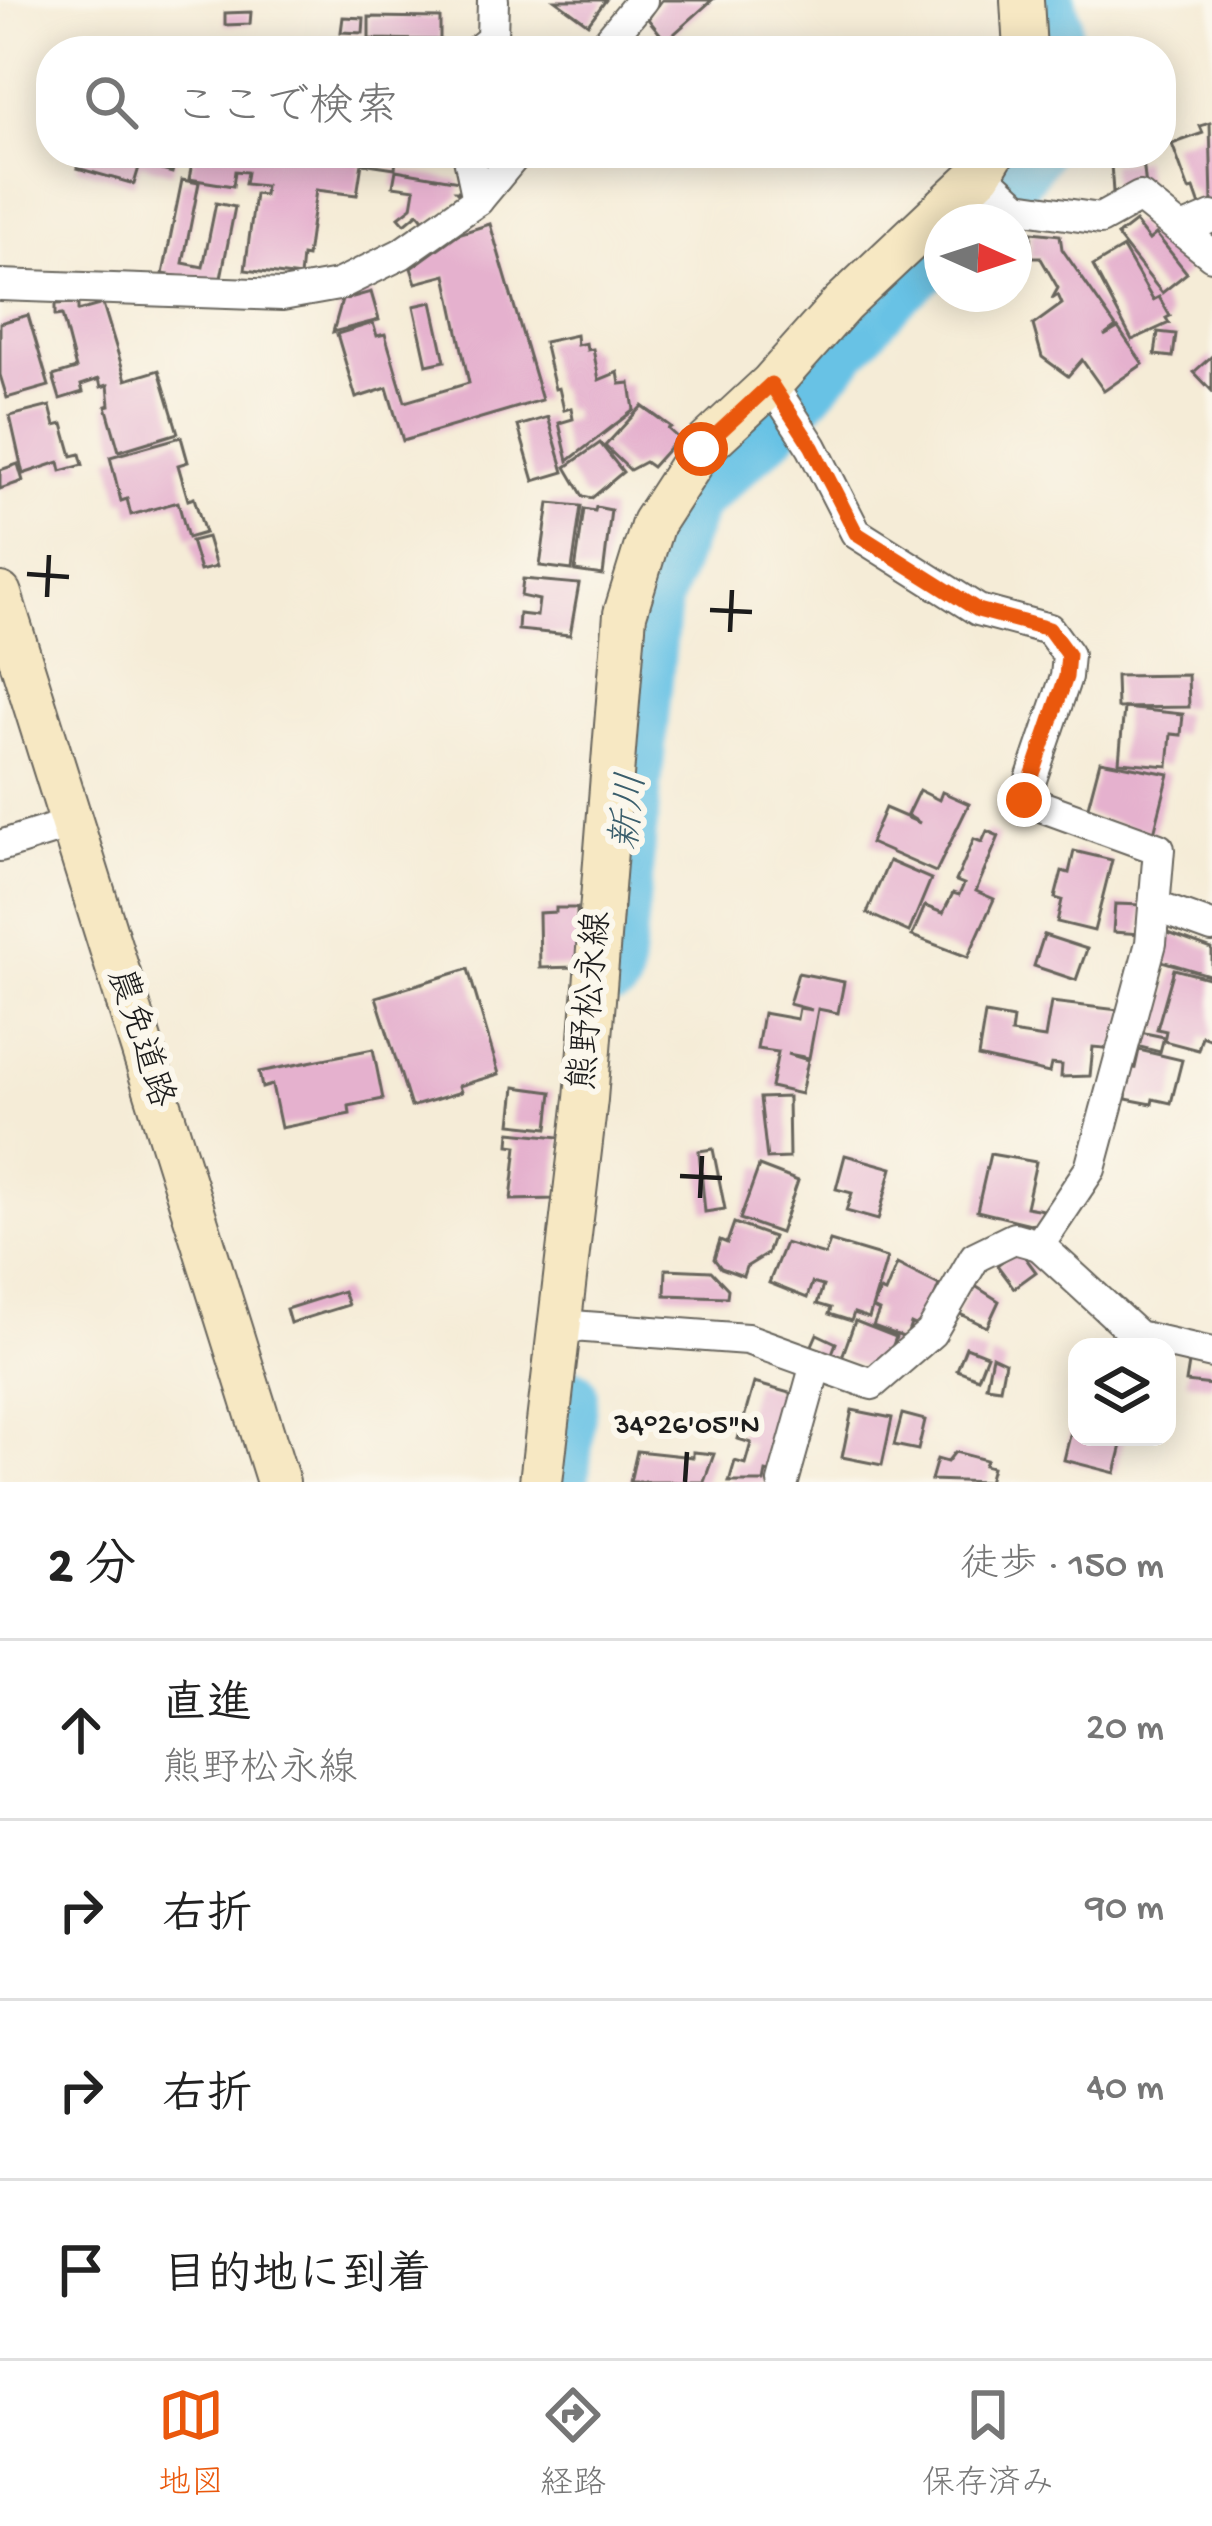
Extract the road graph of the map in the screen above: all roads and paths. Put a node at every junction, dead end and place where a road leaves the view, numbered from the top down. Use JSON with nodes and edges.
{"nodes":[{"id":1,"x":493,"y":0,"type":"edge"},
{"id":2,"x":641,"y":0,"type":"edge"},
{"id":3,"x":1022,"y":0,"type":"edge"},
{"id":4,"x":492,"y":36,"type":"edge"},
{"id":5,"x":612,"y":36,"type":"edge"},
{"id":6,"x":1024,"y":36,"type":"edge"},
{"id":7,"x":471,"y":168,"type":"edge"},
{"id":8,"x":505,"y":168,"type":"edge"},
{"id":9,"x":982,"y":168,"type":"edge"},
{"id":10,"x":991,"y":168,"type":"edge"},
{"id":11,"x":478,"y":200,"type":"junction"},
{"id":12,"x":1212,"y":217,"type":"edge"},
{"id":13,"x":1182,"y":230,"type":"junction"},
{"id":14,"x":1212,"y":255,"type":"edge"},
{"id":15,"x":0,"y":285,"type":"edge"},
{"id":16,"x":771,"y":384,"type":"junction"},
{"id":17,"x":0,"y":594,"type":"edge"},
{"id":18,"x":70,"y":824,"type":"junction"},
{"id":19,"x":0,"y":845,"type":"edge"},
{"id":20,"x":1154,"y":906,"type":"junction"},
{"id":21,"x":1212,"y":927,"type":"edge"},
{"id":22,"x":1039,"y":1245,"type":"junction"},
{"id":23,"x":559,"y":1325,"type":"junction"},
{"id":24,"x":1212,"y":1353,"type":"edge"},
{"id":25,"x":816,"y":1364,"type":"junction"},
{"id":26,"x":277,"y":1482,"type":"edge"},
{"id":27,"x":541,"y":1482,"type":"edge"},
{"id":28,"x":783,"y":1482,"type":"edge"}],
"edges":[{"from":1,"to":4,"type":"street"},
{"from":2,"to":5,"type":"street"},
{"from":3,"to":6,"type":"main road"},
{"from":7,"to":11,"type":"street"},
{"from":8,"to":11,"type":"street"},
{"from":9,"to":16,"type":"main road","name":"熊野松永線"},
{"from":10,"to":13,"type":"street"},
{"from":11,"to":15,"type":"street"},
{"from":12,"to":13,"type":"street"},
{"from":13,"to":14,"type":"street"},
{"from":16,"to":20,"type":"street"},
{"from":16,"to":23,"type":"main road","name":"熊野松永線"},
{"from":17,"to":18,"type":"main road","name":"農免道路"},
{"from":18,"to":19,"type":"street"},
{"from":18,"to":26,"type":"main road","name":"農免道路"},
{"from":20,"to":21,"type":"street"},
{"from":20,"to":22,"type":"street"},
{"from":22,"to":24,"type":"street"},
{"from":22,"to":25,"type":"street"},
{"from":23,"to":25,"type":"street"},
{"from":23,"to":27,"type":"main road","name":"熊野松永線"},
{"from":25,"to":28,"type":"street"}]}
